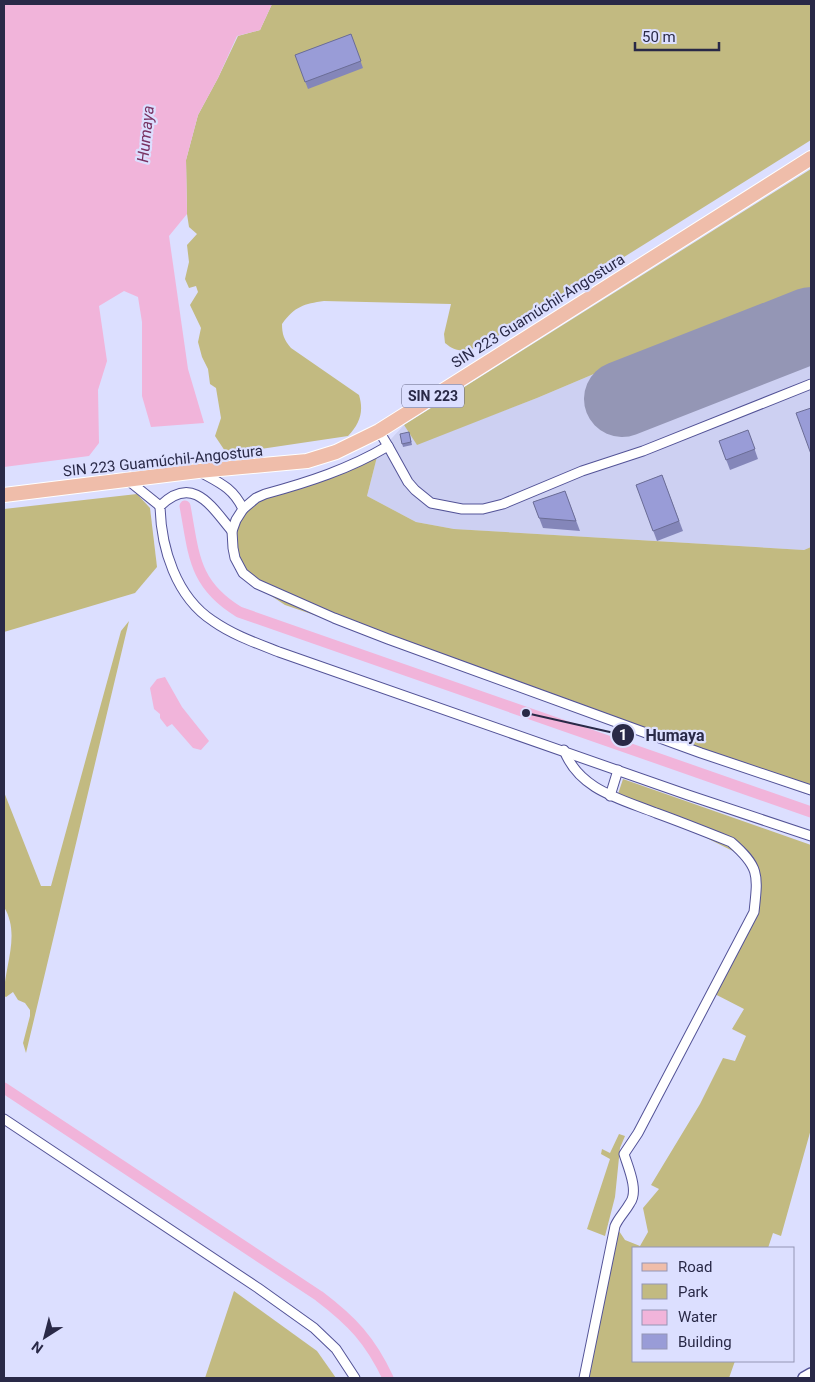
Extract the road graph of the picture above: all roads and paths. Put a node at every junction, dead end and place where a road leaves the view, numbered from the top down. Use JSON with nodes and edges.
{"nodes":[{"id":1,"x":811,"y":158,"type":"edge"},
{"id":2,"x":811,"y":384,"type":"edge"},
{"id":3,"x":379,"y":430,"type":"junction"},
{"id":4,"x":388,"y":446,"type":"junction"},
{"id":5,"x":198,"y":471,"type":"junction"},
{"id":6,"x":129,"y":481,"type":"junction"},
{"id":7,"x":4,"y":495,"type":"edge"},
{"id":8,"x":160,"y":506,"type":"junction"},
{"id":9,"x":243,"y":509,"type":"junction"},
{"id":10,"x":232,"y":530,"type":"junction"},
{"id":11,"x":564,"y":750,"type":"junction"},
{"id":12,"x":618,"y":770,"type":"junction"},
{"id":13,"x":811,"y":790,"type":"edge"},
{"id":14,"x":610,"y":796,"type":"junction"},
{"id":15,"x":811,"y":836,"type":"edge"},
{"id":16,"x":4,"y":1119,"type":"edge"},
{"id":17,"x":811,"y":1374,"type":"edge"},
{"id":18,"x":355,"y":1378,"type":"edge"},
{"id":19,"x":584,"y":1378,"type":"edge"},
{"id":20,"x":804,"y":1378,"type":"edge"}],
"edges":[{"from":1,"to":3,"type":"main road","name":"SIN 223 Guamúchil-Angostura","number":"SIN 223"},
{"from":2,"to":4,"type":"street"},
{"from":3,"to":4,"type":"street"},
{"from":3,"to":5,"type":"main road","name":"SIN 223 Guamúchil-Angostura","number":"SIN 223"},
{"from":4,"to":9,"type":"street"},
{"from":5,"to":6,"type":"main road","name":"SIN 223 Guamúchil-Angostura","number":"SIN 223"},
{"from":5,"to":9,"type":"street"},
{"from":6,"to":7,"type":"main road","name":"SIN 223 Guamúchil-Angostura","number":"SIN 223"},
{"from":6,"to":8,"type":"street"},
{"from":8,"to":10,"type":"street"},
{"from":8,"to":11,"type":"street"},
{"from":9,"to":10,"type":"street"},
{"from":10,"to":13,"type":"street"},
{"from":11,"to":12,"type":"street"},
{"from":11,"to":14,"type":"street"},
{"from":12,"to":14,"type":"street"},
{"from":12,"to":15,"type":"street"},
{"from":14,"to":19,"type":"street"},
{"from":16,"to":18,"type":"street"},
{"from":17,"to":20,"type":"street"}]}
